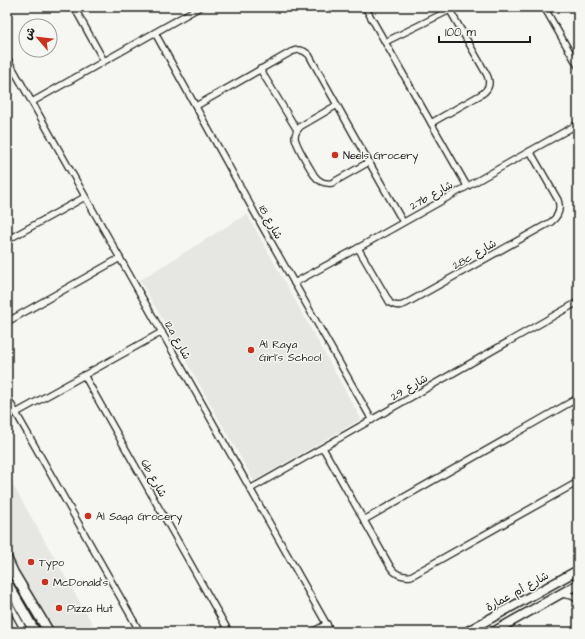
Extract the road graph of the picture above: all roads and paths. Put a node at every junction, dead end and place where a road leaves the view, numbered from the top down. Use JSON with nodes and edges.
{"nodes":[{"id":1,"x":74,"y":7,"type":"edge"},
{"id":2,"x":200,"y":7,"type":"edge"},
{"id":3,"x":544,"y":7,"type":"edge"},
{"id":4,"x":367,"y":8,"type":"edge"},
{"id":5,"x":449,"y":8,"type":"edge"},
{"id":6,"x":190,"y":9,"type":"edge"},
{"id":7,"x":155,"y":33,"type":"junction"},
{"id":8,"x":385,"y":42,"type":"junction"},
{"id":9,"x":7,"y":58,"type":"edge"},
{"id":10,"x":104,"y":61,"type":"junction"},
{"id":11,"x":578,"y":66,"type":"edge"},
{"id":12,"x":260,"y":69,"type":"junction"},
{"id":13,"x":32,"y":102,"type":"junction"},
{"id":14,"x":337,"y":105,"type":"junction"},
{"id":15,"x":196,"y":106,"type":"junction"},
{"id":16,"x":431,"y":123,"type":"junction"},
{"id":17,"x":577,"y":124,"type":"edge"},
{"id":18,"x":297,"y":130,"type":"junction"},
{"id":19,"x":530,"y":151,"type":"junction"},
{"id":20,"x":369,"y":162,"type":"junction"},
{"id":21,"x":467,"y":186,"type":"junction"},
{"id":22,"x":85,"y":197,"type":"junction"},
{"id":23,"x":404,"y":222,"type":"junction"},
{"id":24,"x":7,"y":240,"type":"edge"},
{"id":25,"x":358,"y":248,"type":"junction"},
{"id":26,"x":120,"y":258,"type":"junction"},
{"id":27,"x":294,"y":283,"type":"junction"},
{"id":28,"x":578,"y":302,"type":"edge"},
{"id":29,"x":7,"y":322,"type":"edge"},
{"id":30,"x":162,"y":332,"type":"junction"},
{"id":31,"x":84,"y":375,"type":"junction"},
{"id":32,"x":7,"y":397,"type":"edge"},
{"id":33,"x":578,"y":398,"type":"edge"},
{"id":34,"x":16,"y":413,"type":"junction"},
{"id":35,"x":372,"y":420,"type":"junction"},
{"id":36,"x":322,"y":448,"type":"junction"},
{"id":37,"x":578,"y":482,"type":"edge"},
{"id":38,"x":250,"y":489,"type":"junction"},
{"id":39,"x":364,"y":520,"type":"junction"},
{"id":40,"x":7,"y":559,"type":"edge"},
{"id":41,"x":10,"y":569,"type":"edge"},
{"id":42,"x":578,"y":570,"type":"edge"},
{"id":43,"x":7,"y":583,"type":"edge"},
{"id":44,"x":578,"y":584,"type":"edge"},
{"id":45,"x":560,"y":594,"type":"junction"},
{"id":46,"x":7,"y":599,"type":"edge"},
{"id":47,"x":578,"y":600,"type":"edge"},
{"id":48,"x":327,"y":624,"type":"junction"},
{"id":49,"x":25,"y":632,"type":"edge"},
{"id":50,"x":35,"y":632,"type":"edge"},
{"id":51,"x":49,"y":632,"type":"edge"},
{"id":52,"x":140,"y":632,"type":"edge"},
{"id":53,"x":229,"y":632,"type":"edge"},
{"id":54,"x":312,"y":632,"type":"edge"},
{"id":55,"x":331,"y":632,"type":"edge"},
{"id":56,"x":466,"y":632,"type":"edge"},
{"id":57,"x":492,"y":632,"type":"edge"}],
"edges":[{"from":1,"to":10,"type":"street"},
{"from":2,"to":6,"type":"street"},
{"from":3,"to":11,"type":"street"},
{"from":4,"to":8,"type":"street"},
{"from":5,"to":8,"type":"street"},
{"from":5,"to":16,"type":"street"},
{"from":6,"to":7,"type":"street"},
{"from":7,"to":10,"type":"street"},
{"from":7,"to":15,"type":"street","name":"شارع 18"},
{"from":8,"to":16,"type":"street"},
{"from":9,"to":13,"type":"street","name":"12a شارع"},
{"from":10,"to":13,"type":"street"},
{"from":12,"to":14,"type":"street"},
{"from":12,"to":15,"type":"street"},
{"from":12,"to":18,"type":"street"},
{"from":13,"to":22,"type":"street","name":"12a شارع"},
{"from":14,"to":18,"type":"street"},
{"from":14,"to":20,"type":"street"},
{"from":15,"to":27,"type":"street","name":"شارع 18"},
{"from":16,"to":21,"type":"street"},
{"from":17,"to":19,"type":"street","name":"27b شارع"},
{"from":18,"to":20,"type":"street"},
{"from":19,"to":21,"type":"street","name":"27b شارع"},
{"from":19,"to":25,"type":"street","name":"28c شارع"},
{"from":20,"to":23,"type":"street"},
{"from":21,"to":23,"type":"street","name":"27b شارع"},
{"from":22,"to":24,"type":"street"},
{"from":22,"to":26,"type":"street","name":"12a شارع"},
{"from":23,"to":25,"type":"street","name":"27b شارع"},
{"from":25,"to":27,"type":"street","name":"27b شارع"},
{"from":26,"to":29,"type":"street"},
{"from":26,"to":30,"type":"street","name":"12a شارع"},
{"from":27,"to":35,"type":"street","name":"شارع 18"},
{"from":28,"to":35,"type":"street","name":"شارع 29"},
{"from":30,"to":31,"type":"street"},
{"from":30,"to":38,"type":"street","name":"12a شارع"},
{"from":31,"to":34,"type":"street"},
{"from":31,"to":53,"type":"street","name":"6b شارع"},
{"from":32,"to":34,"type":"street"},
{"from":33,"to":39,"type":"street"},
{"from":34,"to":52,"type":"street"},
{"from":35,"to":36,"type":"street","name":"شارع 29"},
{"from":36,"to":38,"type":"street","name":"شارع 29"},
{"from":36,"to":39,"type":"street"},
{"from":37,"to":39,"type":"street"},
{"from":38,"to":48,"type":"street","name":"12a شارع"},
{"from":40,"to":41,"type":"main road"},
{"from":41,"to":51,"type":"main road"},
{"from":42,"to":56,"type":"street","name":"شارع أم عمارة"},
{"from":43,"to":50,"type":"main road"},
{"from":44,"to":45,"type":"street","name":"شارع أم عمارة"},
{"from":45,"to":47,"type":"street"},
{"from":45,"to":57,"type":"street","name":"شارع أم عمارة"},
{"from":46,"to":49,"type":"street"},
{"from":48,"to":54,"type":"street"},
{"from":48,"to":55,"type":"street","name":"12a شارع"}]}
